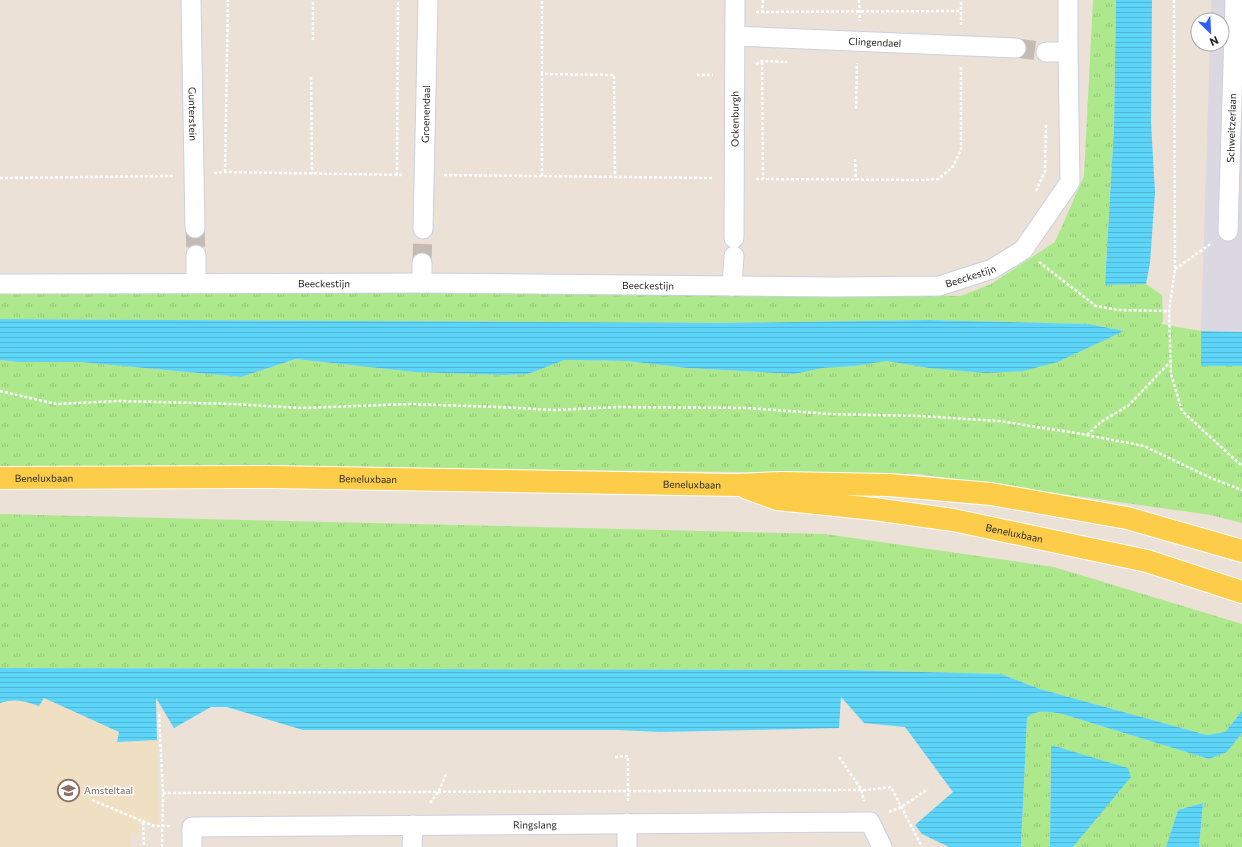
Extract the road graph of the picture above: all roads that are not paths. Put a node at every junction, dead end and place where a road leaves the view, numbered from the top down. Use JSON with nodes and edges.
{"nodes":[{"id":1,"x":191,"y":0,"type":"edge"},
{"id":2,"x":428,"y":0,"type":"edge"},
{"id":3,"x":735,"y":0,"type":"edge"},
{"id":4,"x":1068,"y":0,"type":"edge"},
{"id":5,"x":1235,"y":0,"type":"edge"},
{"id":6,"x":735,"y":36,"type":"junction"},
{"id":7,"x":1016,"y":48,"type":"tunnel mouth"},
{"id":8,"x":1046,"y":52,"type":"tunnel mouth"},
{"id":9,"x":1068,"y":52,"type":"junction"},
{"id":10,"x":195,"y":228,"type":"tunnel mouth"},
{"id":11,"x":423,"y":229,"type":"tunnel mouth"},
{"id":12,"x":1228,"y":232,"type":"road end"},
{"id":13,"x":196,"y":256,"type":"tunnel mouth"},
{"id":14,"x":422,"y":263,"type":"tunnel mouth"},
{"id":15,"x":196,"y":283,"type":"junction"},
{"id":16,"x":422,"y":283,"type":"junction"},
{"id":17,"x":0,"y":284,"type":"edge"},
{"id":18,"x":732,"y":286,"type":"junction"},
{"id":19,"x":0,"y":478,"type":"edge"},
{"id":20,"x":737,"y":485,"type":"junction"},
{"id":21,"x":1242,"y":551,"type":"edge"},
{"id":22,"x":1242,"y":592,"type":"edge"},
{"id":23,"x":627,"y":824,"type":"junction"},
{"id":24,"x":412,"y":825,"type":"junction"},
{"id":25,"x":192,"y":847,"type":"edge"},
{"id":26,"x":412,"y":847,"type":"edge"},
{"id":27,"x":627,"y":847,"type":"edge"},
{"id":28,"x":882,"y":847,"type":"edge"}],
"edges":[{"from":1,"to":10,"type":"street","name":"Gunterstein"},
{"from":2,"to":11,"type":"street","name":"Groenendaal"},
{"from":3,"to":6,"type":"street","name":"Ockenburgh"},
{"from":4,"to":9,"type":"street","name":"Beeckestijn"},
{"from":5,"to":12,"type":"street","name":"Schweitzerlaan"},
{"from":6,"to":7,"type":"street","name":"Clingendael"},
{"from":6,"to":18,"type":"street","name":"Ockenburgh"},
{"from":8,"to":9,"type":"street"},
{"from":9,"to":18,"type":"street","name":"Beeckestijn"},
{"from":13,"to":15,"type":"street"},
{"from":14,"to":16,"type":"street"},
{"from":15,"to":16,"type":"street","name":"Beeckestijn"},
{"from":15,"to":17,"type":"street","name":"Beeckestijn"},
{"from":16,"to":18,"type":"street","name":"Beeckestijn"},
{"from":19,"to":20,"type":"main road","name":"Beneluxbaan"},
{"from":20,"to":21,"type":"main road","name":"Beneluxbaan"},
{"from":20,"to":22,"type":"main road","name":"Beneluxbaan"},
{"from":23,"to":24,"type":"street","name":"Ringslang"},
{"from":23,"to":27,"type":"street"},
{"from":23,"to":28,"type":"street","name":"Ringslang"},
{"from":24,"to":25,"type":"street","name":"Ringslang"},
{"from":24,"to":26,"type":"street"}]}
